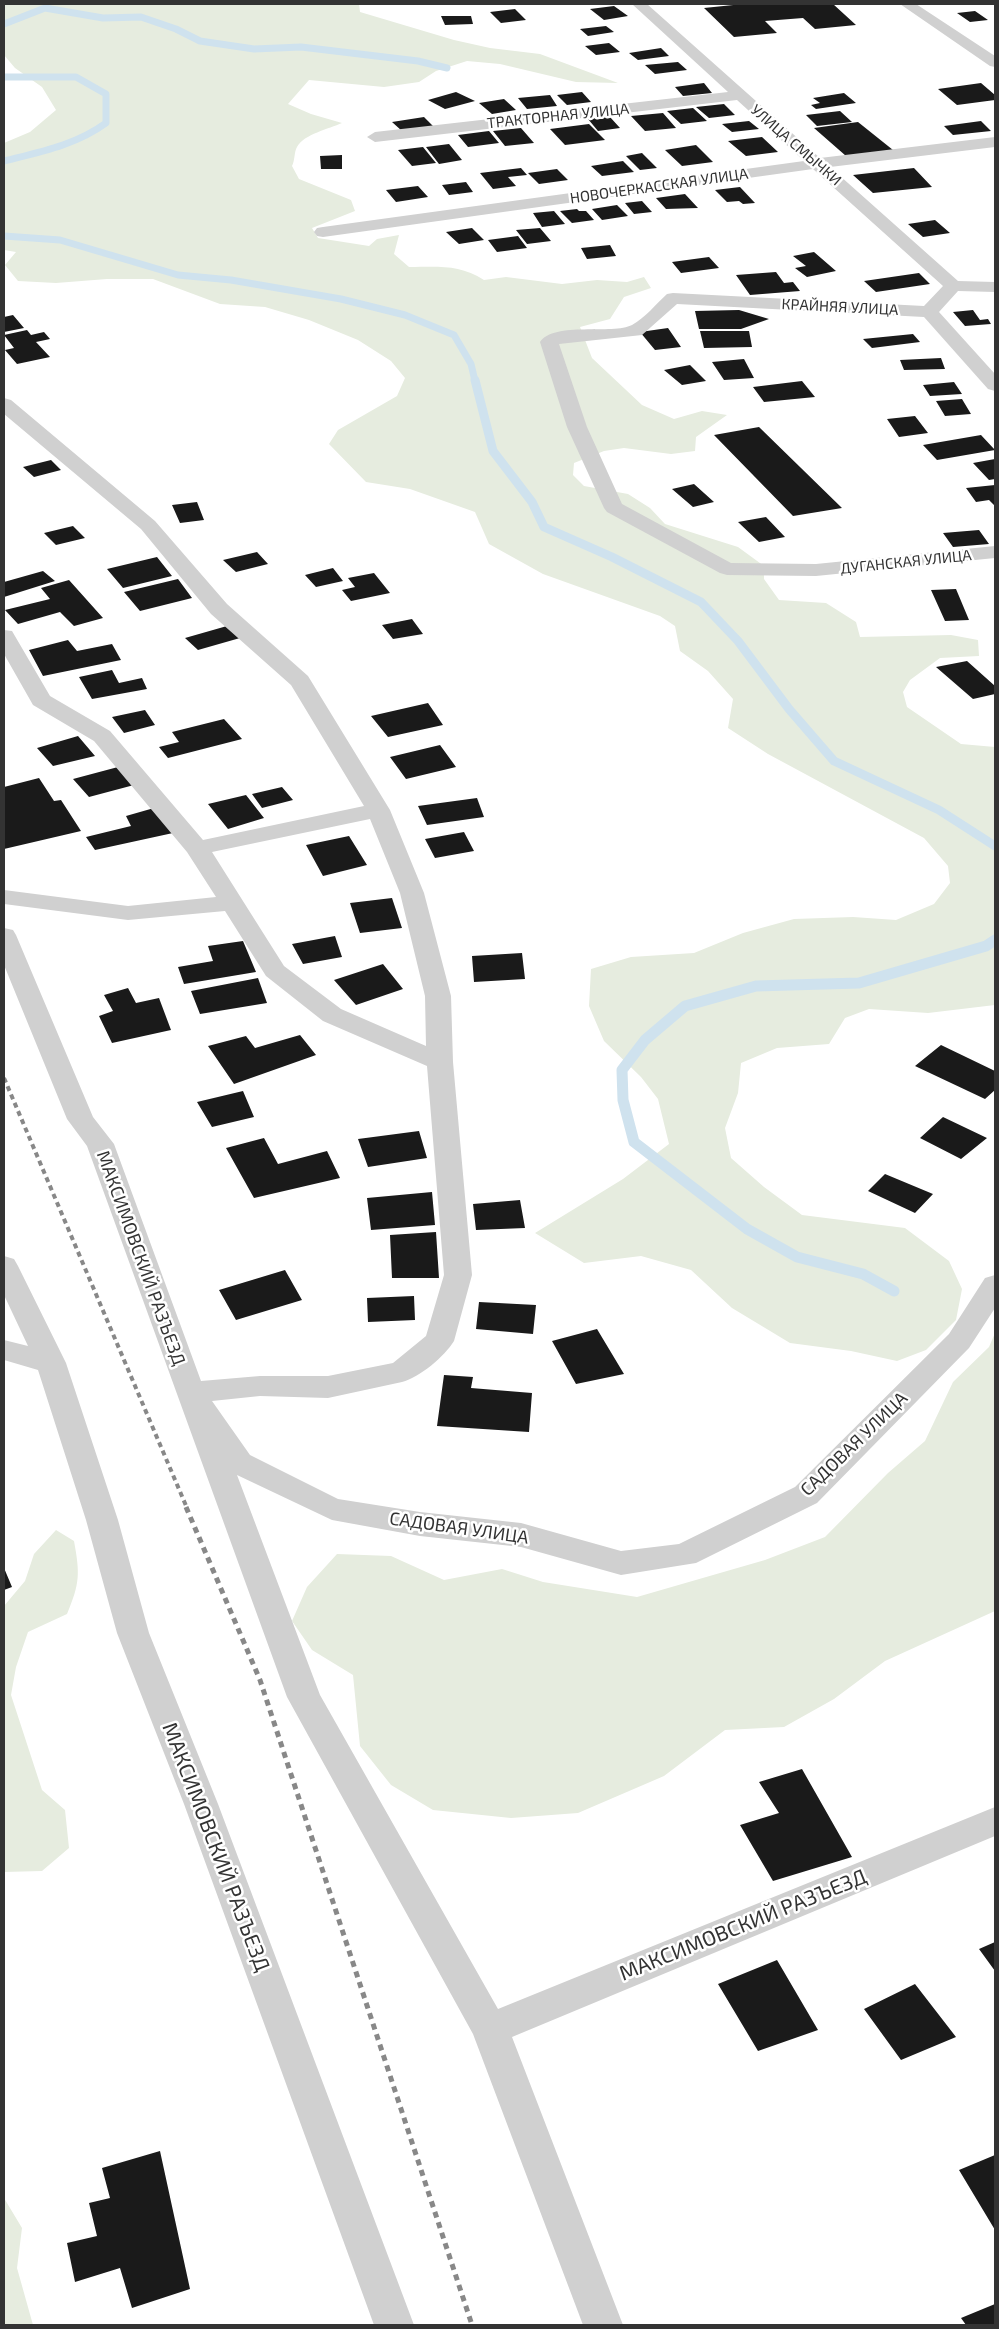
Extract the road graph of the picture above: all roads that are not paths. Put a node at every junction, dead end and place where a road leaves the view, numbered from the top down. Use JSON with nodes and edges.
{"nodes":[{"id":1,"x":907,"y":4,"type":"edge"},
{"id":2,"x":643,"y":5,"type":"edge"},
{"id":3,"x":993,"y":60,"type":"edge"},
{"id":4,"x":740,"y":95,"type":"junction"},
{"id":5,"x":375,"y":136,"type":"dead end"},
{"id":6,"x":995,"y":142,"type":"edge"},
{"id":7,"x":816,"y":162,"type":"junction"},
{"id":8,"x":323,"y":232,"type":"dead end"},
{"id":9,"x":953,"y":286,"type":"junction"},
{"id":10,"x":995,"y":287,"type":"edge"},
{"id":11,"x":673,"y":298,"type":"joint"},
{"id":12,"x":929,"y":312,"type":"junction"},
{"id":13,"x":995,"y":385,"type":"edge"},
{"id":14,"x":4,"y":404,"type":"edge"},
{"id":15,"x":995,"y":552,"type":"edge"},
{"id":16,"x":4,"y":636,"type":"edge"},
{"id":17,"x":378,"y":810,"type":"junction"},
{"id":18,"x":197,"y":848,"type":"junction"},
{"id":19,"x":4,"y":898,"type":"edge"},
{"id":20,"x":230,"y":903,"type":"junction"},
{"id":21,"x":4,"y":935,"type":"edge"},
{"id":22,"x":440,"y":1062,"type":"junction"},
{"id":23,"x":4,"y":1266,"type":"edge"},
{"id":24,"x":995,"y":1285,"type":"edge"},
{"id":25,"x":4,"y":1350,"type":"edge"},
{"id":26,"x":51,"y":1363,"type":"junction"},
{"id":27,"x":190,"y":1392,"type":"junction"},
{"id":28,"x":995,"y":1821,"type":"edge"},
{"id":29,"x":490,"y":2029,"type":"junction"},
{"id":30,"x":394,"y":2325,"type":"edge"},
{"id":31,"x":603,"y":2325,"type":"edge"}],
"edges":[{"from":1,"to":3,"type":"street"},
{"from":2,"to":4,"type":"street","name":"УЛИЦА СМЫЧКИ"},
{"from":4,"to":5,"type":"street","name":"ТРАКТОРНАЯ УЛИЦА"},
{"from":4,"to":7,"type":"street","name":"УЛИЦА СМЫЧКИ"},
{"from":6,"to":7,"type":"street","name":"НОВОЧЕРКАССКАЯ УЛИЦА"},
{"from":7,"to":8,"type":"street","name":"НОВОЧЕРКАССКАЯ УЛИЦА"},
{"from":7,"to":9,"type":"street","name":"УЛИЦА СМЫЧКИ"},
{"from":9,"to":10,"type":"street"},
{"from":9,"to":12,"type":"street"},
{"from":11,"to":12,"type":"street","name":"КРАЙНЯЯ УЛИЦА"},
{"from":11,"to":15,"type":"street","name":"ДУГАНСКАЯ УЛИЦА"},
{"from":12,"to":13,"type":"street"},
{"from":14,"to":17,"type":"street"},
{"from":16,"to":18,"type":"street"},
{"from":17,"to":18,"type":"street"},
{"from":17,"to":22,"type":"street"},
{"from":18,"to":20,"type":"street"},
{"from":19,"to":20,"type":"street"},
{"from":20,"to":22,"type":"street"},
{"from":21,"to":27,"type":"street","name":"МАКСИМОВСКИЙ РАЗЪЕЗД"},
{"from":22,"to":27,"type":"street"},
{"from":23,"to":26,"type":"street","name":"МАКСИМОВСКИЙ РАЗЪЕЗД"},
{"from":24,"to":27,"type":"street","name":"САДОВАЯ УЛИЦА"},
{"from":25,"to":26,"type":"street"},
{"from":26,"to":30,"type":"street","name":"МАКСИМОВСКИЙ РАЗЪЕЗД"},
{"from":27,"to":29,"type":"street","name":"МАКСИМОВСКИЙ РАЗЪЕЗД"},
{"from":28,"to":29,"type":"street","name":"МАКСИМОВСКИЙ РАЗЪЕЗД"},
{"from":29,"to":31,"type":"street","name":"МАКСИМОВСКИЙ РАЗЪЕЗД"}]}
